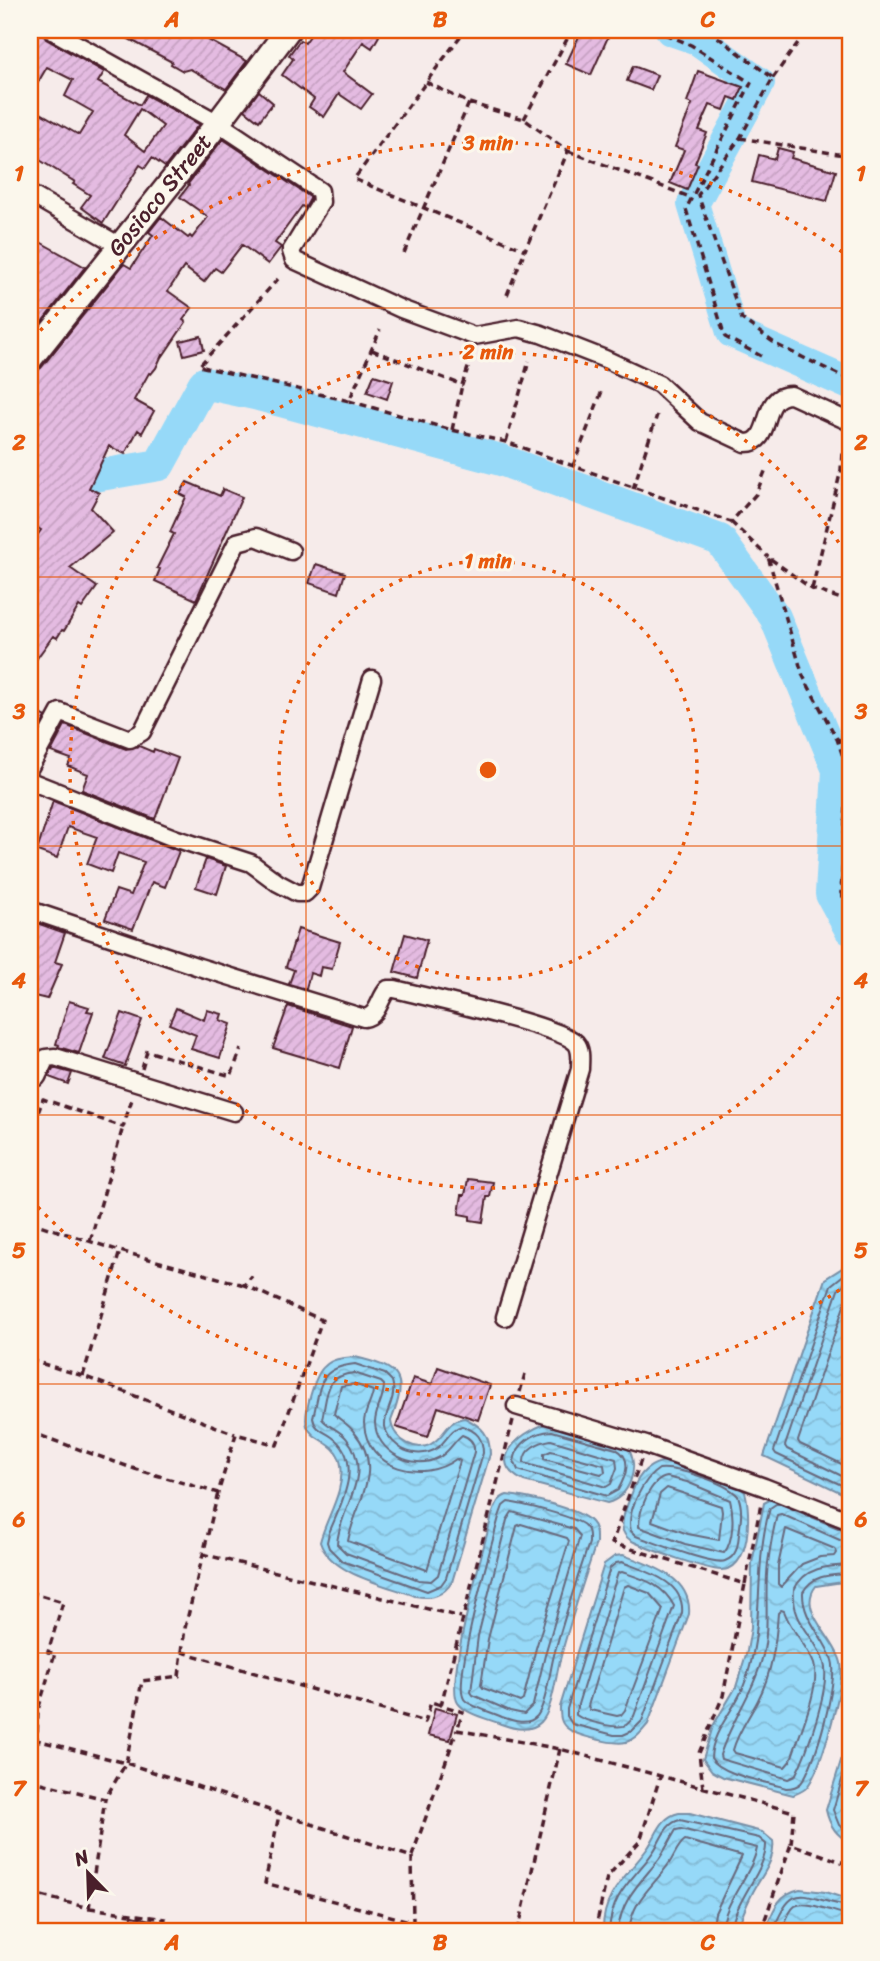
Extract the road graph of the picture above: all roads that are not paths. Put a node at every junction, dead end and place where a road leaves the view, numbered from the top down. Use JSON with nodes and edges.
{"nodes":[{"id":1,"x":51,"y":30,"type":"edge"},
{"id":2,"x":288,"y":30,"type":"edge"},
{"id":3,"x":218,"y":123,"type":"junction"},
{"id":4,"x":30,"y":194,"type":"edge"},
{"id":5,"x":120,"y":246,"type":"junction"},
{"id":6,"x":30,"y":359,"type":"edge"},
{"id":7,"x":850,"y":422,"type":"edge"},
{"id":8,"x":291,"y":551,"type":"dead end"},
{"id":9,"x":372,"y":679,"type":"dead end"},
{"id":10,"x":30,"y":767,"type":"edge"},
{"id":11,"x":30,"y":781,"type":"edge"},
{"id":12,"x":30,"y":910,"type":"edge"},
{"id":13,"x":30,"y":1074,"type":"edge"},
{"id":14,"x":234,"y":1112,"type":"dead end"},
{"id":15,"x":505,"y":1317,"type":"dead end"},
{"id":16,"x":516,"y":1406,"type":"road end"},
{"id":17,"x":850,"y":1521,"type":"edge"}],
"edges":[{"from":1,"to":3,"type":"street"},
{"from":2,"to":3,"type":"street","name":"Gosioco Street"},
{"from":3,"to":5,"type":"street","name":"Gosioco Street"},
{"from":3,"to":7,"type":"street"},
{"from":4,"to":5,"type":"street"},
{"from":5,"to":6,"type":"street","name":"Gosioco Street"},
{"from":8,"to":10,"type":"street"},
{"from":9,"to":11,"type":"street"},
{"from":12,"to":15,"type":"street"},
{"from":13,"to":14,"type":"street"},
{"from":16,"to":17,"type":"street"}]}
